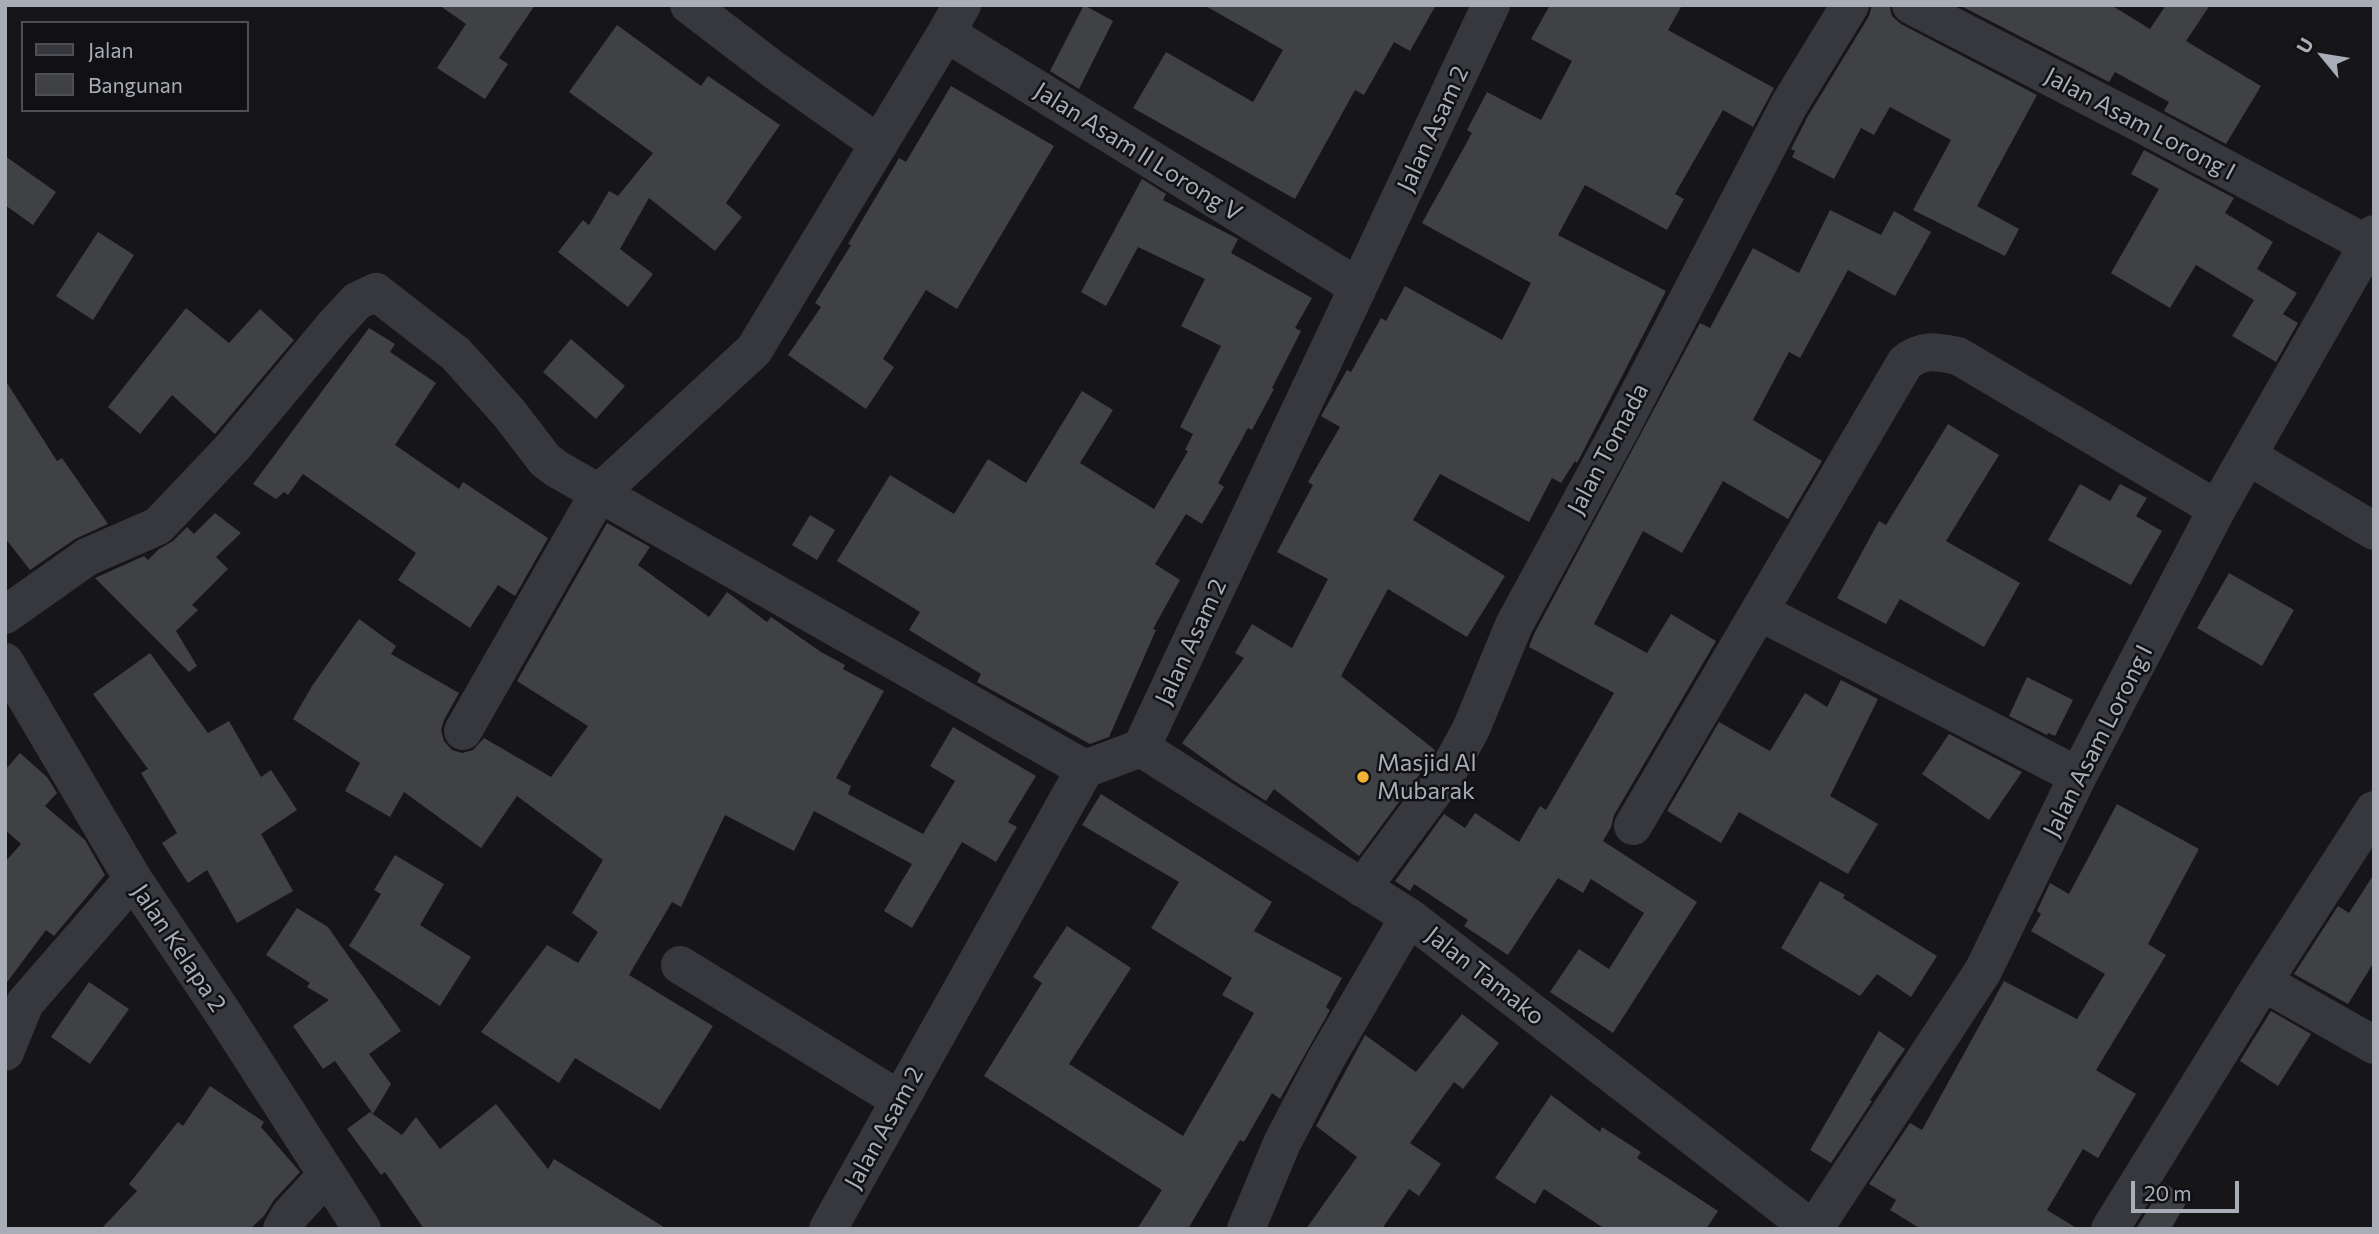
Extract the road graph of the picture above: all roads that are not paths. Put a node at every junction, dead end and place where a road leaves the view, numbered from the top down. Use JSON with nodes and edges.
{"nodes":[{"id":1,"x":689,"y":5,"type":"edge"},
{"id":2,"x":1491,"y":5,"type":"edge"},
{"id":3,"x":1850,"y":5,"type":"edge"},
{"id":4,"x":1911,"y":5,"type":"edge"},
{"id":5,"x":954,"y":19,"type":"edge"},
{"id":6,"x":879,"y":144,"type":"junction"},
{"id":7,"x":2371,"y":239,"type":"edge"},
{"id":8,"x":1358,"y":287,"type":"junction"},
{"id":9,"x":2248,"y":456,"type":"junction"},
{"id":10,"x":599,"y":493,"type":"junction"},
{"id":11,"x":2217,"y":509,"type":"junction"},
{"id":12,"x":2374,"y":531,"type":"edge"},
{"id":13,"x":1760,"y":612,"type":"junction"},
{"id":14,"x":5,"y":615,"type":"edge"},
{"id":15,"x":5,"y":662,"type":"edge"},
{"id":16,"x":463,"y":732,"type":"dead end"},
{"id":17,"x":1141,"y":747,"type":"junction"},
{"id":18,"x":1085,"y":769,"type":"junction"},
{"id":19,"x":2078,"y":776,"type":"junction"},
{"id":20,"x":2374,"y":810,"type":"edge"},
{"id":21,"x":1633,"y":826,"type":"dead end"},
{"id":22,"x":133,"y":879,"type":"junction"},
{"id":23,"x":1362,"y":888,"type":"junction"},
{"id":24,"x":1409,"y":917,"type":"junction"},
{"id":25,"x":680,"y":965,"type":"dead end"},
{"id":26,"x":2263,"y":982,"type":"junction"},
{"id":27,"x":2374,"y":1045,"type":"edge"},
{"id":28,"x":5,"y":1052,"type":"edge"},
{"id":29,"x":900,"y":1100,"type":"junction"},
{"id":30,"x":327,"y":1175,"type":"junction"},
{"id":31,"x":282,"y":1229,"type":"edge"},
{"id":32,"x":362,"y":1229,"type":"edge"},
{"id":33,"x":828,"y":1229,"type":"edge"},
{"id":34,"x":1246,"y":1229,"type":"edge"},
{"id":35,"x":1813,"y":1229,"type":"edge"},
{"id":36,"x":2110,"y":1229,"type":"edge"}],
"edges":[{"from":1,"to":6,"type":"street"},
{"from":2,"to":8,"type":"street","name":"Jalan Asam 2"},
{"from":3,"to":23,"type":"street","name":"Jalan Tomada"},
{"from":4,"to":7,"type":"street","name":"Jalan Asam Lorong I"},
{"from":5,"to":6,"type":"street"},
{"from":5,"to":8,"type":"street","name":"Jalan Asam II Lorong V"},
{"from":6,"to":10,"type":"street"},
{"from":7,"to":9,"type":"street","name":"Jalan Asam Lorong I"},
{"from":8,"to":17,"type":"street","name":"Jalan Asam 2"},
{"from":9,"to":11,"type":"street","name":"Jalan Asam Lorong I"},
{"from":9,"to":12,"type":"street"},
{"from":10,"to":14,"type":"street"},
{"from":10,"to":16,"type":"street"},
{"from":10,"to":18,"type":"street"},
{"from":11,"to":13,"type":"street"},
{"from":11,"to":19,"type":"street","name":"Jalan Asam Lorong I"},
{"from":13,"to":19,"type":"street"},
{"from":13,"to":21,"type":"street"},
{"from":15,"to":22,"type":"street","name":"Jalan Kelapa 2"},
{"from":17,"to":18,"type":"street"},
{"from":17,"to":23,"type":"street","name":"Jalan Tamako"},
{"from":18,"to":29,"type":"street","name":"Jalan Asam 2"},
{"from":19,"to":35,"type":"street","name":"Jalan Asam Lorong I"},
{"from":20,"to":26,"type":"street"},
{"from":22,"to":28,"type":"street"},
{"from":22,"to":30,"type":"street","name":"Jalan Kelapa 2"},
{"from":23,"to":24,"type":"street","name":"Jalan Tamako"},
{"from":24,"to":34,"type":"street"},
{"from":24,"to":35,"type":"street","name":"Jalan Tamako"},
{"from":25,"to":29,"type":"street"},
{"from":26,"to":27,"type":"street"},
{"from":26,"to":36,"type":"street"},
{"from":29,"to":33,"type":"street","name":"Jalan Asam 2"},
{"from":30,"to":31,"type":"street"},
{"from":30,"to":32,"type":"street","name":"Jalan Kelapa 2"}]}
